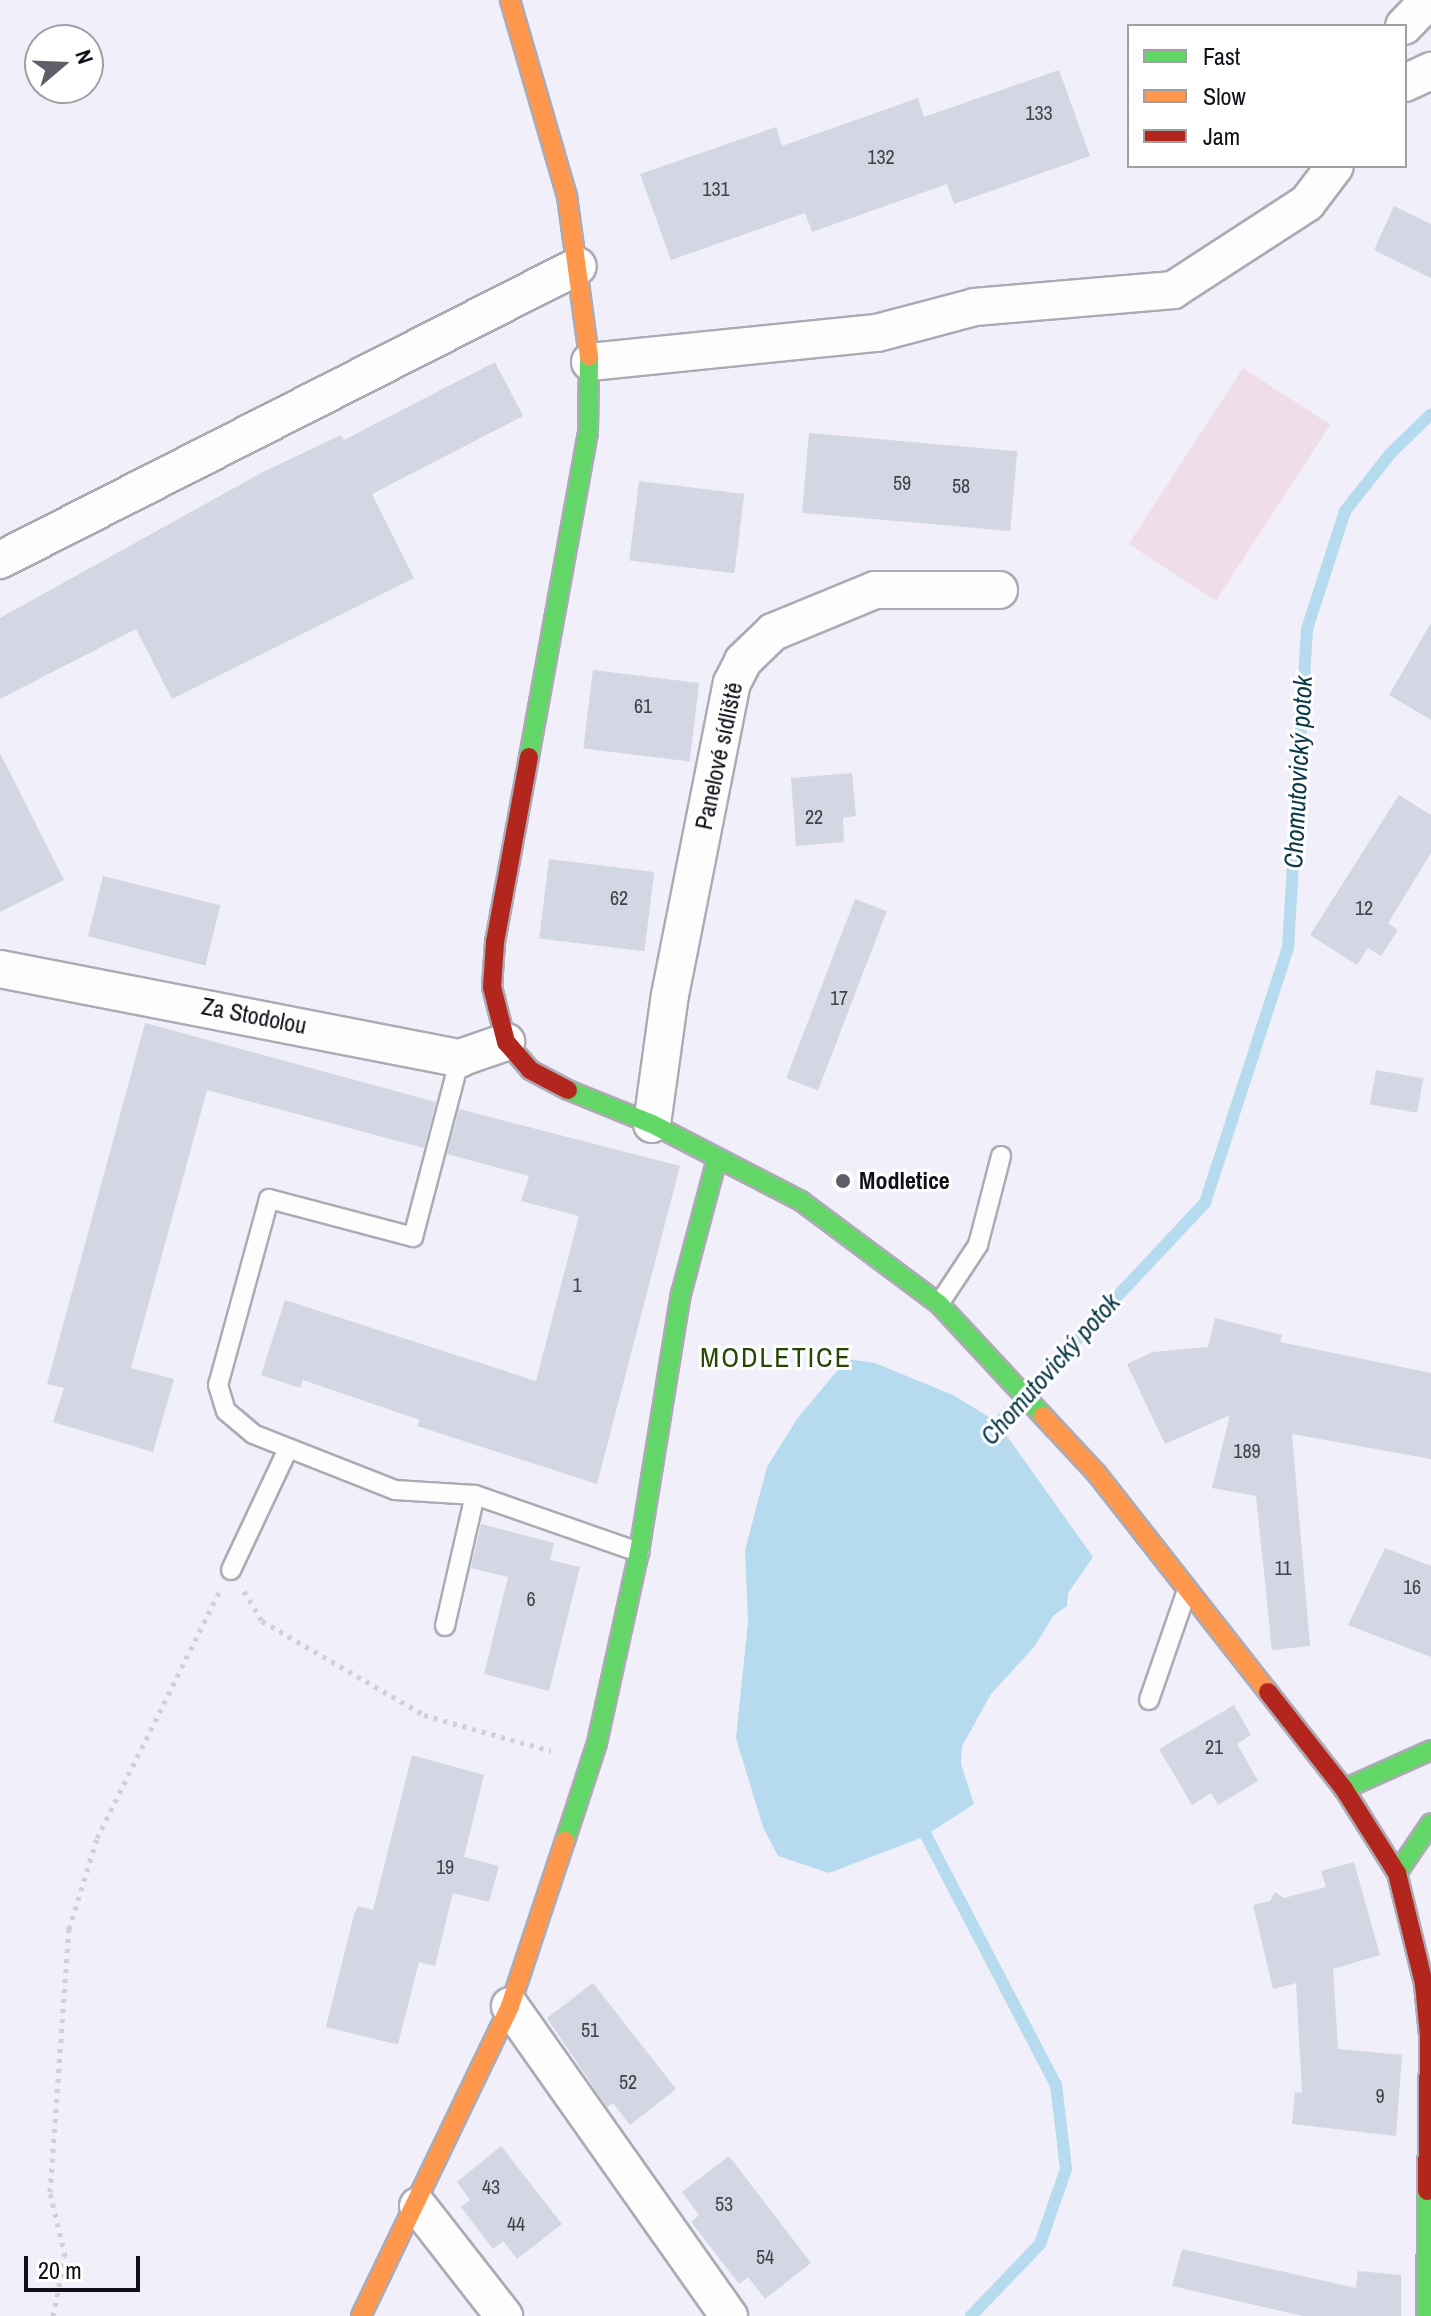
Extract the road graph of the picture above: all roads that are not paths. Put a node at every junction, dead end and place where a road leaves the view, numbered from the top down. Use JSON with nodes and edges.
{"nodes":[{"id":1,"x":510,"y":0,"type":"edge"},
{"id":2,"x":1429,"y":0,"type":"edge"},
{"id":3,"x":1406,"y":24,"type":"edge"},
{"id":4,"x":1431,"y":71,"type":"edge"},
{"id":5,"x":1407,"y":82,"type":"edge"},
{"id":6,"x":1333,"y":168,"type":"edge"},
{"id":7,"x":578,"y":266,"type":"junction"},
{"id":8,"x":590,"y":362,"type":"junction"},
{"id":9,"x":0,"y":560,"type":"edge"},
{"id":10,"x":999,"y":590,"type":"dead end"},
{"id":11,"x":0,"y":969,"type":"edge"},
{"id":12,"x":506,"y":1042,"type":"junction"},
{"id":13,"x":460,"y":1058,"type":"junction"},
{"id":14,"x":652,"y":1124,"type":"junction"},
{"id":15,"x":1001,"y":1156,"type":"dead end"},
{"id":16,"x":717,"y":1159,"type":"junction"},
{"id":17,"x":939,"y":1304,"type":"junction"},
{"id":18,"x":288,"y":1449,"type":"junction"},
{"id":19,"x":475,"y":1495,"type":"junction"},
{"id":20,"x":639,"y":1552,"type":"junction"},
{"id":21,"x":231,"y":1570,"type":"road end"},
{"id":22,"x":1189,"y":1586,"type":"junction"},
{"id":23,"x":445,"y":1626,"type":"dead end"},
{"id":24,"x":1149,"y":1700,"type":"dead end"},
{"id":25,"x":1431,"y":1750,"type":"edge"},
{"id":26,"x":1344,"y":1789,"type":"junction"},
{"id":27,"x":1431,"y":1823,"type":"edge"},
{"id":28,"x":1397,"y":1873,"type":"junction"},
{"id":29,"x":510,"y":2006,"type":"junction"},
{"id":30,"x":418,"y":2206,"type":"junction"},
{"id":31,"x":361,"y":2316,"type":"edge"},
{"id":32,"x":504,"y":2316,"type":"edge"},
{"id":33,"x":729,"y":2316,"type":"edge"},
{"id":34,"x":1426,"y":2316,"type":"edge"}],
"edges":[{"from":1,"to":7,"type":"street"},
{"from":2,"to":3,"type":"street"},
{"from":4,"to":5,"type":"street"},
{"from":6,"to":8,"type":"street"},
{"from":7,"to":8,"type":"street"},
{"from":7,"to":9,"type":"street"},
{"from":8,"to":12,"type":"street"},
{"from":10,"to":14,"type":"street","name":"Panelové sídliště"},
{"from":11,"to":13,"type":"street","name":"Za Stodolou"},
{"from":12,"to":13,"type":"street"},
{"from":12,"to":14,"type":"street"},
{"from":13,"to":18,"type":"lane"},
{"from":14,"to":16,"type":"street"},
{"from":15,"to":17,"type":"lane"},
{"from":16,"to":17,"type":"street"},
{"from":16,"to":20,"type":"street"},
{"from":17,"to":22,"type":"street"},
{"from":18,"to":19,"type":"lane"},
{"from":18,"to":21,"type":"lane"},
{"from":19,"to":20,"type":"lane"},
{"from":19,"to":23,"type":"lane"},
{"from":20,"to":29,"type":"street"},
{"from":22,"to":24,"type":"lane"},
{"from":22,"to":26,"type":"street"},
{"from":25,"to":26,"type":"street"},
{"from":26,"to":28,"type":"street"},
{"from":27,"to":28,"type":"street"},
{"from":28,"to":34,"type":"street"},
{"from":29,"to":30,"type":"street"},
{"from":29,"to":33,"type":"street"},
{"from":30,"to":31,"type":"street"},
{"from":30,"to":32,"type":"street"}]}
